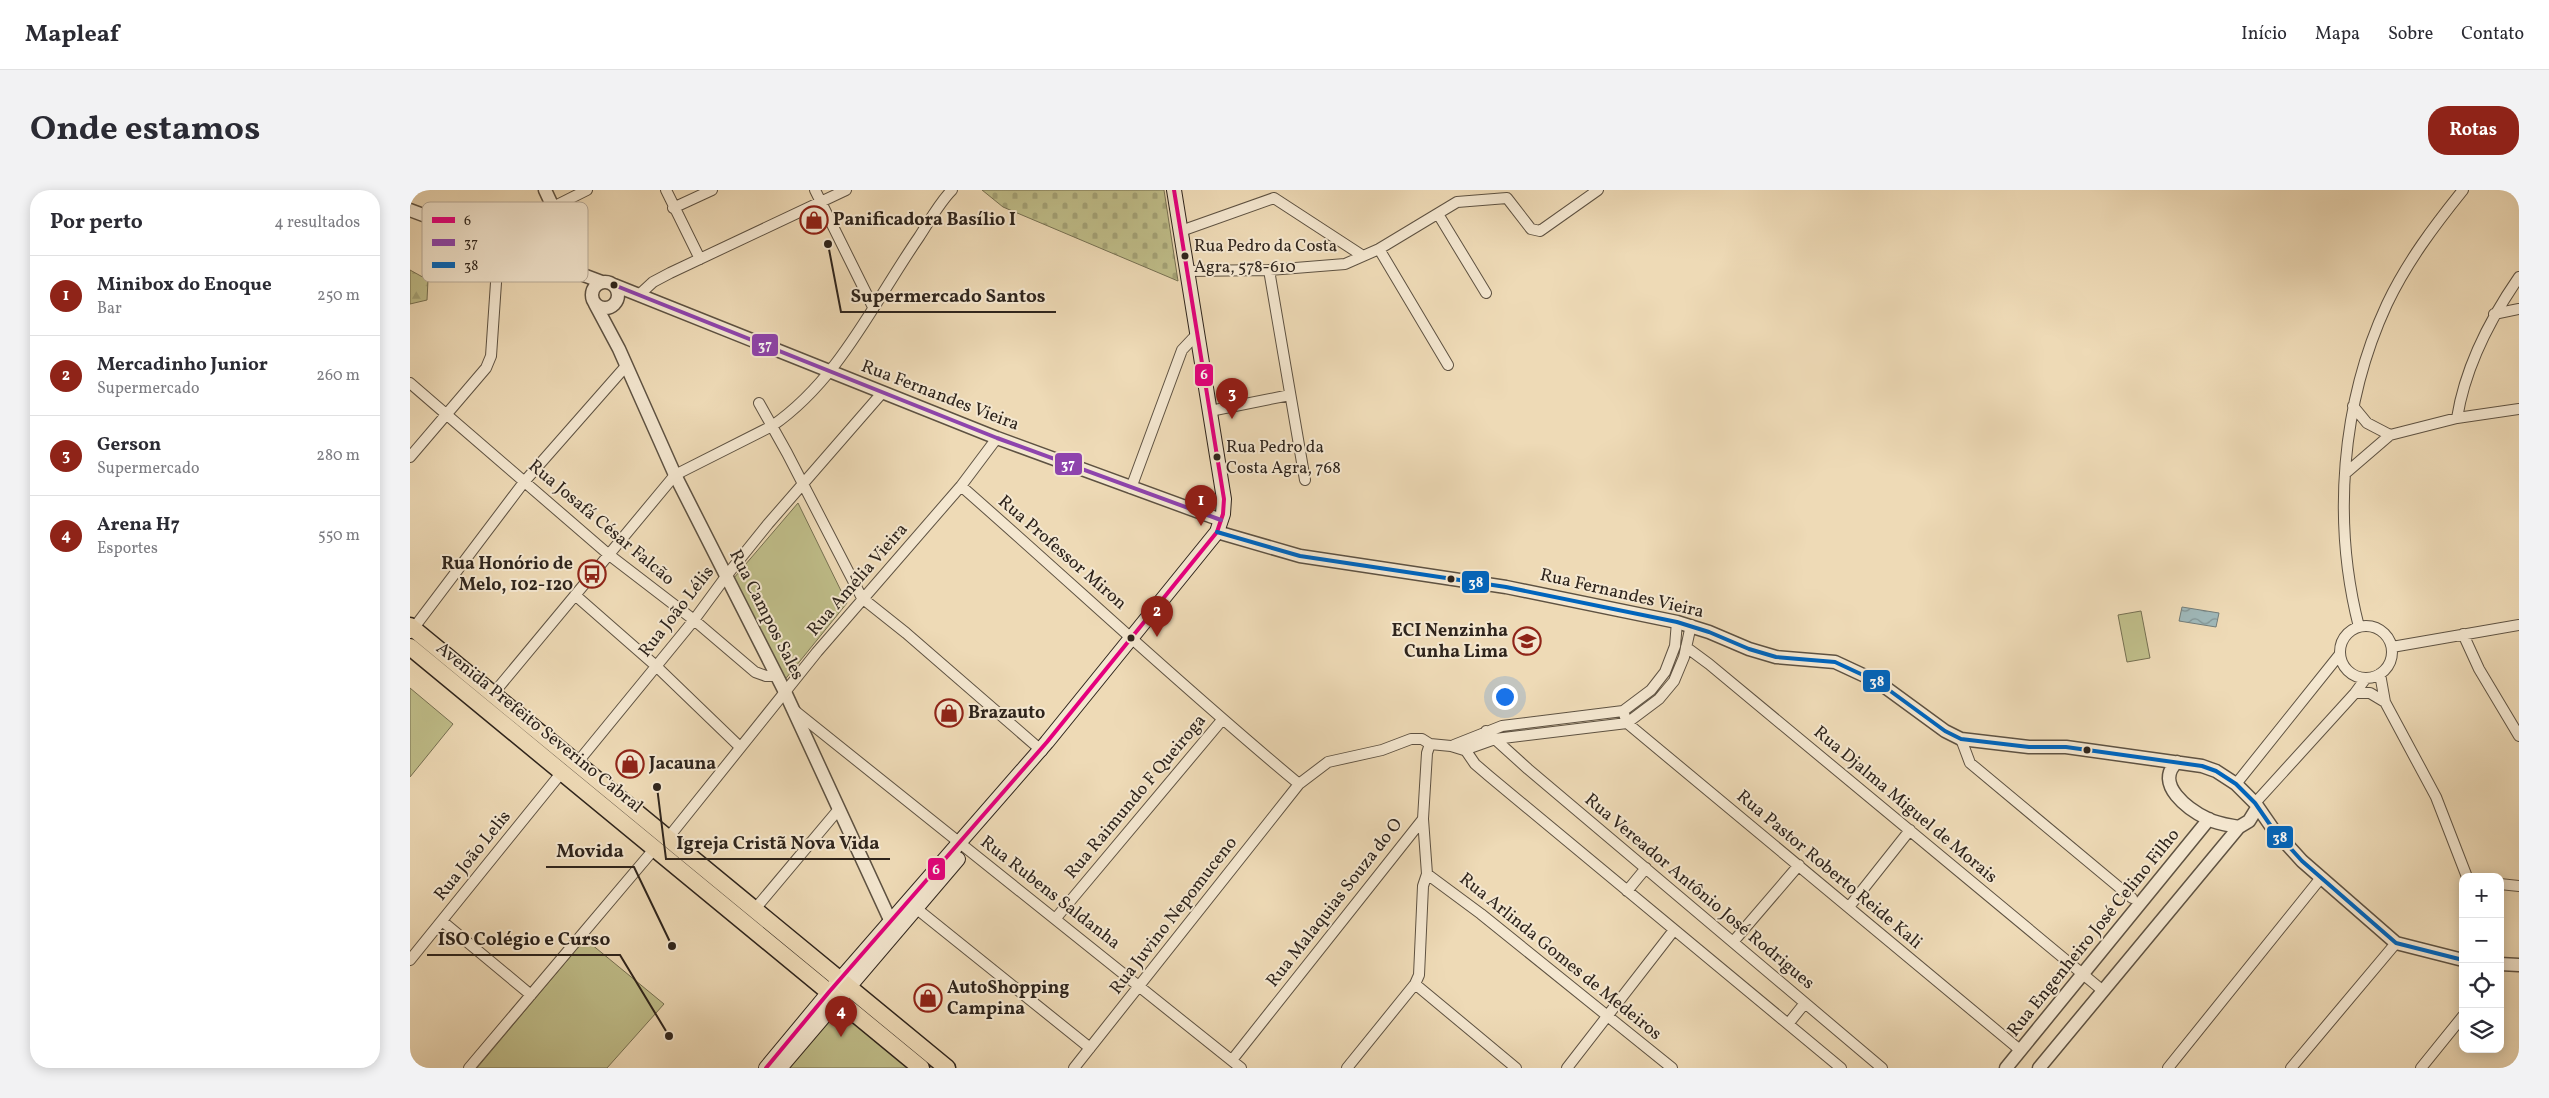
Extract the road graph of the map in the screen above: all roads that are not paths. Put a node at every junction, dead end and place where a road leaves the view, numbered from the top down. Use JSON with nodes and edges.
{"nodes":[{"id":1,"x":545,"y":190,"type":"edge"},
{"id":2,"x":588,"y":190,"type":"edge"},
{"id":3,"x":666,"y":190,"type":"edge"},
{"id":4,"x":712,"y":190,"type":"edge"},
{"id":5,"x":815,"y":190,"type":"edge"},
{"id":6,"x":846,"y":190,"type":"edge"},
{"id":7,"x":1174,"y":190,"type":"edge"},
{"id":8,"x":1598,"y":190,"type":"edge"},
{"id":9,"x":2462,"y":190,"type":"edge"},
{"id":10,"x":951,"y":191,"type":"edge"},
{"id":11,"x":1276,"y":194,"type":"edge"},
{"id":12,"x":551,"y":202,"type":"edge"},
{"id":13,"x":564,"y":202,"type":"edge"},
{"id":14,"x":821,"y":203,"type":"junction"},
{"id":15,"x":673,"y":208,"type":"junction"},
{"id":16,"x":410,"y":210,"type":"edge"},
{"id":17,"x":1438,"y":214,"type":"junction"},
{"id":18,"x":422,"y":215,"type":"edge"},
{"id":19,"x":1181,"y":231,"type":"junction"},
{"id":20,"x":1379,"y":249,"type":"junction"},
{"id":21,"x":1363,"y":256,"type":"junction"},
{"id":22,"x":700,"y":259,"type":"junction"},
{"id":23,"x":1269,"y":270,"type":"junction"},
{"id":24,"x":1187,"y":271,"type":"junction"},
{"id":25,"x":588,"y":276,"type":"edge"},
{"id":26,"x":2519,"y":278,"type":"edge"},
{"id":27,"x":496,"y":282,"type":"edge"},
{"id":28,"x":583,"y":282,"type":"edge"},
{"id":29,"x":608,"y":283,"type":"junction"},
{"id":30,"x":1486,"y":293,"type":"dead end"},
{"id":31,"x":644,"y":297,"type":"junction"},
{"id":32,"x":594,"y":301,"type":"junction"},
{"id":33,"x":612,"y":305,"type":"junction"},
{"id":34,"x":873,"y":307,"type":"junction"},
{"id":35,"x":2519,"y":309,"type":"edge"},
{"id":36,"x":2494,"y":314,"type":"junction"},
{"id":37,"x":605,"y":325,"type":"junction"},
{"id":38,"x":1198,"y":333,"type":"junction"},
{"id":39,"x":1448,"y":365,"type":"dead end"},
{"id":40,"x":626,"y":366,"type":"junction"},
{"id":41,"x":830,"y":372,"type":"junction"},
{"id":42,"x":410,"y":383,"type":"edge"},
{"id":43,"x":882,"y":393,"type":"junction"},
{"id":44,"x":1290,"y":395,"type":"junction"},
{"id":45,"x":759,"y":403,"type":"dead end"},
{"id":46,"x":2353,"y":406,"type":"junction"},
{"id":47,"x":2519,"y":409,"type":"edge"},
{"id":48,"x":1210,"y":411,"type":"junction"},
{"id":49,"x":446,"y":413,"type":"junction"},
{"id":50,"x":2457,"y":418,"type":"junction"},
{"id":51,"x":772,"y":426,"type":"junction"},
{"id":52,"x":2390,"y":435,"type":"junction"},
{"id":53,"x":997,"y":438,"type":"junction"},
{"id":54,"x":410,"y":457,"type":"edge"},
{"id":55,"x":2346,"y":472,"type":"junction"},
{"id":56,"x":675,"y":475,"type":"junction"},
{"id":57,"x":1306,"y":480,"type":"dead end"},
{"id":58,"x":524,"y":482,"type":"junction"},
{"id":59,"x":802,"y":485,"type":"junction"},
{"id":60,"x":961,"y":486,"type":"junction"},
{"id":61,"x":1131,"y":488,"type":"junction"},
{"id":62,"x":1219,"y":526,"type":"junction"},
{"id":63,"x":608,"y":554,"type":"junction"},
{"id":64,"x":727,"y":575,"type":"junction"},
{"id":65,"x":575,"y":595,"type":"junction"},
{"id":66,"x":862,"y":598,"type":"junction"},
{"id":67,"x":694,"y":620,"type":"junction"},
{"id":68,"x":1677,"y":622,"type":"junction"},
{"id":69,"x":1691,"y":625,"type":"junction"},
{"id":70,"x":2519,"y":625,"type":"edge"},
{"id":71,"x":2358,"y":627,"type":"junction"},
{"id":72,"x":411,"y":629,"type":"edge"},
{"id":73,"x":2462,"y":634,"type":"junction"},
{"id":74,"x":1131,"y":636,"type":"junction"},
{"id":75,"x":410,"y":647,"type":"edge"},
{"id":76,"x":1686,"y":647,"type":"junction"},
{"id":77,"x":2392,"y":647,"type":"junction"},
{"id":78,"x":2340,"y":654,"type":"junction"},
{"id":79,"x":656,"y":666,"type":"junction"},
{"id":80,"x":2380,"y":674,"type":"junction"},
{"id":81,"x":777,"y":676,"type":"junction"},
{"id":82,"x":2366,"y":678,"type":"junction"},
{"id":83,"x":785,"y":692,"type":"junction"},
{"id":84,"x":2355,"y":693,"type":"junction"},
{"id":85,"x":493,"y":694,"type":"junction"},
{"id":86,"x":1638,"y":700,"type":"junction"},
{"id":87,"x":2385,"y":702,"type":"junction"},
{"id":88,"x":791,"y":707,"type":"junction"},
{"id":89,"x":1645,"y":709,"type":"junction"},
{"id":90,"x":1623,"y":711,"type":"junction"},
{"id":91,"x":1222,"y":720,"type":"junction"},
{"id":92,"x":1627,"y":723,"type":"junction"},
{"id":93,"x":1486,"y":731,"type":"junction"},
{"id":94,"x":2519,"y":736,"type":"edge"},
{"id":95,"x":1495,"y":739,"type":"junction"},
{"id":96,"x":1961,"y":739,"type":"junction"},
{"id":97,"x":1430,"y":744,"type":"junction"},
{"id":98,"x":1459,"y":746,"type":"junction"},
{"id":99,"x":740,"y":747,"type":"junction"},
{"id":100,"x":1043,"y":747,"type":"junction"},
{"id":101,"x":2177,"y":762,"type":"junction"},
{"id":102,"x":577,"y":763,"type":"junction"},
{"id":103,"x":562,"y":772,"type":"junction"},
{"id":104,"x":1299,"y":784,"type":"junction"},
{"id":105,"x":2236,"y":784,"type":"junction"},
{"id":106,"x":2256,"y":806,"type":"junction"},
{"id":107,"x":840,"y":809,"type":"junction"},
{"id":108,"x":1423,"y":818,"type":"junction"},
{"id":109,"x":2208,"y":820,"type":"junction"},
{"id":110,"x":2244,"y":824,"type":"junction"},
{"id":111,"x":2273,"y":829,"type":"junction"},
{"id":112,"x":1910,"y":830,"type":"junction"},
{"id":113,"x":668,"y":838,"type":"junction"},
{"id":114,"x":963,"y":845,"type":"junction"},
{"id":115,"x":654,"y":848,"type":"junction"},
{"id":116,"x":1799,"y":865,"type":"junction"},
{"id":117,"x":1646,"y":868,"type":"junction"},
{"id":118,"x":2465,"y":873,"type":"edge"},
{"id":119,"x":1427,"y":874,"type":"junction"},
{"id":120,"x":2320,"y":879,"type":"junction"},
{"id":121,"x":2504,"y":884,"type":"edge"},
{"id":122,"x":2519,"y":886,"type":"edge"},
{"id":123,"x":1627,"y":891,"type":"junction"},
{"id":124,"x":2132,"y":898,"type":"dead end"},
{"id":125,"x":1849,"y":907,"type":"junction"},
{"id":126,"x":755,"y":909,"type":"junction"},
{"id":127,"x":917,"y":909,"type":"junction"},
{"id":128,"x":1056,"y":918,"type":"junction"},
{"id":129,"x":442,"y":921,"type":"junction"},
{"id":130,"x":892,"y":922,"type":"junction"},
{"id":131,"x":1674,"y":930,"type":"junction"},
{"id":132,"x":1733,"y":942,"type":"junction"},
{"id":133,"x":2396,"y":943,"type":"junction"},
{"id":134,"x":2459,"y":959,"type":"edge"},
{"id":135,"x":410,"y":960,"type":"edge"},
{"id":136,"x":2519,"y":965,"type":"edge"},
{"id":137,"x":2504,"y":966,"type":"edge"},
{"id":138,"x":2082,"y":973,"type":"junction"},
{"id":139,"x":844,"y":983,"type":"junction"},
{"id":140,"x":1415,"y":984,"type":"junction"},
{"id":141,"x":1140,"y":985,"type":"junction"},
{"id":142,"x":2102,"y":990,"type":"junction"},
{"id":143,"x":531,"y":995,"type":"junction"},
{"id":144,"x":833,"y":996,"type":"junction"},
{"id":145,"x":1805,"y":1003,"type":"junction"},
{"id":146,"x":1608,"y":1015,"type":"junction"},
{"id":147,"x":2459,"y":1021,"type":"edge"},
{"id":148,"x":1788,"y":1024,"type":"junction"},
{"id":149,"x":1090,"y":1048,"type":"junction"},
{"id":150,"x":2020,"y":1050,"type":"junction"},
{"id":151,"x":1232,"y":1060,"type":"junction"},
{"id":152,"x":469,"y":1068,"type":"edge"},
{"id":153,"x":766,"y":1068,"type":"edge"},
{"id":154,"x":780,"y":1068,"type":"edge"},
{"id":155,"x":921,"y":1068,"type":"edge"},
{"id":156,"x":947,"y":1068,"type":"edge"},
{"id":157,"x":1074,"y":1068,"type":"edge"},
{"id":158,"x":1241,"y":1068,"type":"edge"},
{"id":159,"x":1347,"y":1068,"type":"edge"},
{"id":160,"x":1516,"y":1068,"type":"edge"},
{"id":161,"x":1567,"y":1068,"type":"edge"},
{"id":162,"x":1672,"y":1068,"type":"edge"},
{"id":163,"x":1840,"y":1068,"type":"edge"},
{"id":164,"x":1882,"y":1068,"type":"edge"},
{"id":165,"x":2006,"y":1068,"type":"edge"},
{"id":166,"x":2039,"y":1068,"type":"edge"},
{"id":167,"x":2168,"y":1068,"type":"edge"},
{"id":168,"x":2291,"y":1068,"type":"edge"},
{"id":169,"x":2422,"y":1068,"type":"edge"}],
"edges":[{"from":1,"to":12,"type":"street","name":"Rua Campos Sales"},
{"from":2,"to":13,"type":"street"},
{"from":3,"to":15,"type":"street"},
{"from":4,"to":15,"type":"street"},
{"from":5,"to":14,"type":"street"},
{"from":6,"to":14,"type":"street"},
{"from":7,"to":19,"type":"main road"},
{"from":8,"to":17,"type":"street"},
{"from":9,"to":46,"type":"street"},
{"from":10,"to":34,"type":"street"},
{"from":11,"to":19,"type":"street"},
{"from":11,"to":21,"type":"street"},
{"from":14,"to":22,"type":"street"},
{"from":14,"to":34,"type":"street"},
{"from":15,"to":22,"type":"street"},
{"from":16,"to":18,"type":"street","name":"Rua Fernandes Vieira"},
{"from":17,"to":20,"type":"street"},
{"from":17,"to":30,"type":"street"},
{"from":19,"to":24,"type":"main road"},
{"from":20,"to":21,"type":"street"},
{"from":20,"to":39,"type":"street"},
{"from":21,"to":23,"type":"street"},
{"from":22,"to":31,"type":"street"},
{"from":23,"to":24,"type":"street"},
{"from":23,"to":44,"type":"street"},
{"from":24,"to":38,"type":"main road"},
{"from":25,"to":29,"type":"street","name":"Rua Fernandes Vieira"},
{"from":26,"to":36,"type":"street"},
{"from":27,"to":49,"type":"street"},
{"from":28,"to":32,"type":"street","name":"Rua Campos Sales"},
{"from":29,"to":31,"type":"street","name":"Rua Fernandes Vieira"},
{"from":29,"to":32,"type":"street"},
{"from":29,"to":33,"type":"street"},
{"from":31,"to":33,"type":"street","name":"Rua Fernandes Vieira"},
{"from":31,"to":41,"type":"street","name":"Rua Fernandes Vieira"},
{"from":32,"to":33,"type":"street"},
{"from":32,"to":37,"type":"street","name":"Rua Campos Sales"},
{"from":33,"to":37,"type":"street"},
{"from":34,"to":41,"type":"street"},
{"from":35,"to":36,"type":"street"},
{"from":36,"to":50,"type":"street"},
{"from":37,"to":40,"type":"street","name":"Rua Campos Sales"},
{"from":38,"to":48,"type":"main road"},
{"from":38,"to":61,"type":"street"},
{"from":40,"to":56,"type":"street","name":"Rua Campos Sales"},
{"from":40,"to":58,"type":"street"},
{"from":41,"to":43,"type":"street","name":"Rua Fernandes Vieira"},
{"from":41,"to":51,"type":"street"},
{"from":42,"to":49,"type":"street","name":"Rua Josafá César Falcão"},
{"from":43,"to":53,"type":"street","name":"Rua Fernandes Vieira"},
{"from":43,"to":59,"type":"street","name":"Rua João Lélis"},
{"from":44,"to":48,"type":"street"},
{"from":44,"to":57,"type":"street"},
{"from":45,"to":51,"type":"street"},
{"from":46,"to":52,"type":"street"},
{"from":46,"to":55,"type":"street"},
{"from":47,"to":50,"type":"street"},
{"from":48,"to":62,"type":"main road"},
{"from":49,"to":54,"type":"street"},
{"from":49,"to":58,"type":"street","name":"Rua Josafá César Falcão"},
{"from":50,"to":52,"type":"street"},
{"from":51,"to":56,"type":"street"},
{"from":51,"to":59,"type":"street"},
{"from":52,"to":55,"type":"street"},
{"from":53,"to":60,"type":"street","name":"Rua Amélia Vieira"},
{"from":53,"to":61,"type":"street","name":"Rua Fernandes Vieira"},
{"from":55,"to":71,"type":"street"},
{"from":56,"to":63,"type":"street"},
{"from":56,"to":64,"type":"street","name":"Rua Campos Sales"},
{"from":58,"to":63,"type":"street","name":"Rua Josafá César Falcão"},
{"from":58,"to":72,"type":"street"},
{"from":59,"to":64,"type":"street","name":"Rua João Lélis"},
{"from":59,"to":66,"type":"street"},
{"from":60,"to":66,"type":"street","name":"Rua Amélia Vieira"},
{"from":60,"to":74,"type":"street","name":"Rua Professor Miron"},
{"from":61,"to":62,"type":"street","name":"Rua Fernandes Vieira"},
{"from":62,"to":68,"type":"street","name":"Rua Fernandes Vieira"},
{"from":62,"to":74,"type":"main road"},
{"from":63,"to":65,"type":"street"},
{"from":63,"to":67,"type":"street","name":"Rua Josafá César Falcão"},
{"from":64,"to":67,"type":"street","name":"Rua João Lélis"},
{"from":64,"to":81,"type":"street","name":"Rua Campos Sales"},
{"from":65,"to":79,"type":"street"},
{"from":65,"to":85,"type":"street"},
{"from":66,"to":83,"type":"street","name":"Rua Amélia Vieira"},
{"from":66,"to":100,"type":"street"},
{"from":67,"to":79,"type":"street","name":"Rua João Lélis"},
{"from":67,"to":81,"type":"street","name":"Rua Josafá César Falcão"},
{"from":68,"to":69,"type":"street","name":"Rua Fernandes Vieira"},
{"from":68,"to":86,"type":"street"},
{"from":69,"to":76,"type":"street"},
{"from":69,"to":96,"type":"street","name":"Rua Fernandes Vieira"},
{"from":70,"to":73,"type":"street"},
{"from":71,"to":77,"type":"street"},
{"from":71,"to":78,"type":"street"},
{"from":72,"to":85,"type":"main road","name":"Avenida Prefeito Severino Cabral"},
{"from":73,"to":77,"type":"street"},
{"from":73,"to":94,"type":"street"},
{"from":74,"to":91,"type":"street","name":"Rua Professor Miron"},
{"from":74,"to":100,"type":"main road"},
{"from":75,"to":103,"type":"main road","name":"Avenida Prefeito Severino Cabral"},
{"from":76,"to":89,"type":"street"},
{"from":76,"to":112,"type":"street","name":"Rua Djalma Miguel de Morais"},
{"from":77,"to":80,"type":"street"},
{"from":78,"to":82,"type":"street"},
{"from":78,"to":105,"type":"street"},
{"from":79,"to":99,"type":"street"},
{"from":79,"to":102,"type":"street","name":"Rua João Lélis"},
{"from":80,"to":82,"type":"street"},
{"from":80,"to":87,"type":"street"},
{"from":81,"to":83,"type":"street","name":"Rua Campos Sales"},
{"from":82,"to":84,"type":"street"},
{"from":83,"to":88,"type":"street","name":"Rua Campos Sales"},
{"from":83,"to":99,"type":"street","name":"Rua Amélia Vieira"},
{"from":84,"to":87,"type":"street"},
{"from":84,"to":106,"type":"street"},
{"from":85,"to":102,"type":"main road","name":"Avenida Prefeito Severino Cabral"},
{"from":86,"to":89,"type":"street"},
{"from":86,"to":90,"type":"street"},
{"from":87,"to":118,"type":"street"},
{"from":88,"to":107,"type":"street","name":"Rua Campos Sales"},
{"from":88,"to":114,"type":"street","name":"Rua Rubens Saldanha"},
{"from":89,"to":92,"type":"street"},
{"from":90,"to":92,"type":"street"},
{"from":90,"to":93,"type":"street"},
{"from":91,"to":104,"type":"street","name":"Rua Professor Miron"},
{"from":91,"to":128,"type":"street","name":"Rua Raimundo F Queiroga"},
{"from":92,"to":95,"type":"street"},
{"from":92,"to":116,"type":"street","name":"Rua Pastor Roberto Reide Kali"},
{"from":93,"to":95,"type":"street","name":"Rua Vereador Antônio José Rodrigues"},
{"from":93,"to":98,"type":"street"},
{"from":95,"to":98,"type":"street"},
{"from":95,"to":117,"type":"street","name":"Rua Vereador Antônio José Rodrigues"},
{"from":96,"to":101,"type":"street","name":"Rua Fernandes Vieira"},
{"from":96,"to":124,"type":"street"},
{"from":97,"to":98,"type":"street"},
{"from":97,"to":104,"type":"street","name":"Rua Juvino Nepomuceno"},
{"from":97,"to":108,"type":"street","name":"Rua Malaquias Souza do O"},
{"from":98,"to":123,"type":"street"},
{"from":99,"to":113,"type":"street","name":"Rua Amélia Vieira"},
{"from":100,"to":114,"type":"main road"},
{"from":101,"to":105,"type":"street","name":"Rua Fernandes Vieira"},
{"from":101,"to":109,"type":"street"},
{"from":102,"to":113,"type":"main road","name":"Avenida Prefeito Severino Cabral"},
{"from":103,"to":115,"type":"main road","name":"Avenida Prefeito Severino Cabral"},
{"from":103,"to":129,"type":"street","name":"Rua João Lelis"},
{"from":104,"to":141,"type":"street","name":"Rua Juvino Nepomuceno"},
{"from":105,"to":106,"type":"street","name":"Rua Fernandes Vieira"},
{"from":106,"to":110,"type":"street"},
{"from":106,"to":111,"type":"street"},
{"from":107,"to":126,"type":"street"},
{"from":107,"to":130,"type":"street","name":"Rua Campos Sales"},
{"from":108,"to":119,"type":"street"},
{"from":108,"to":151,"type":"street","name":"Rua Malaquias Souza do O"},
{"from":109,"to":110,"type":"street"},
{"from":109,"to":138,"type":"street","name":"Rua Engenheiro José Celino Filho"},
{"from":110,"to":111,"type":"street"},
{"from":110,"to":142,"type":"street"},
{"from":111,"to":120,"type":"street"},
{"from":112,"to":125,"type":"street"},
{"from":112,"to":138,"type":"street","name":"Rua Djalma Miguel de Morais"},
{"from":113,"to":126,"type":"main road","name":"Avenida Prefeito Severino Cabral"},
{"from":114,"to":127,"type":"main road"},
{"from":114,"to":128,"type":"street","name":"Rua Rubens Saldanha"},
{"from":114,"to":130,"type":"main road"},
{"from":115,"to":143,"type":"street"},
{"from":115,"to":144,"type":"main road","name":"Avenida Prefeito Severino Cabral"},
{"from":116,"to":125,"type":"street","name":"Rua Pastor Roberto Reide Kali"},
{"from":116,"to":132,"type":"street"},
{"from":117,"to":123,"type":"street"},
{"from":117,"to":132,"type":"street","name":"Rua Vereador Antônio José Rodrigues"},
{"from":119,"to":140,"type":"street"},
{"from":119,"to":146,"type":"street","name":"Rua Arlinda Gomes de Medeiros"},
{"from":120,"to":133,"type":"street"},
{"from":120,"to":167,"type":"street"},
{"from":121,"to":122,"type":"street"},
{"from":123,"to":131,"type":"street"},
{"from":125,"to":150,"type":"street","name":"Rua Pastor Roberto Reide Kali"},
{"from":126,"to":139,"type":"main road","name":"Avenida Prefeito Severino Cabral"},
{"from":127,"to":139,"type":"main road"},
{"from":127,"to":149,"type":"street"},
{"from":128,"to":141,"type":"street","name":"Rua Rubens Saldanha"},
{"from":129,"to":135,"type":"street","name":"Rua João Lelis"},
{"from":129,"to":143,"type":"street"},
{"from":130,"to":139,"type":"main road"},
{"from":131,"to":146,"type":"street"},
{"from":131,"to":148,"type":"street"},
{"from":132,"to":145,"type":"street","name":"Rua Vereador Antônio José Rodrigues"},
{"from":133,"to":134,"type":"street"},
{"from":133,"to":168,"type":"street"},
{"from":136,"to":137,"type":"street"},
{"from":138,"to":142,"type":"street","name":"Rua Djalma Miguel de Morais"},
{"from":138,"to":150,"type":"street","name":"Rua Engenheiro José Celino Filho"},
{"from":139,"to":144,"type":"main road"},
{"from":139,"to":156,"type":"main road","name":"Avenida Prefeito Severino Cabral"},
{"from":140,"to":159,"type":"street"},
{"from":140,"to":160,"type":"street"},
{"from":141,"to":149,"type":"street","name":"Rua Juvino Nepomuceno"},
{"from":141,"to":151,"type":"street","name":"Rua Rubens Saldanha"},
{"from":142,"to":166,"type":"street"},
{"from":143,"to":152,"type":"street"},
{"from":144,"to":153,"type":"main road"},
{"from":144,"to":154,"type":"main road"},
{"from":144,"to":155,"type":"main road","name":"Avenida Prefeito Severino Cabral"},
{"from":145,"to":148,"type":"street"},
{"from":145,"to":164,"type":"street","name":"Rua Vereador Antônio José Rodrigues"},
{"from":146,"to":161,"type":"street"},
{"from":146,"to":162,"type":"street","name":"Rua Arlinda Gomes de Medeiros"},
{"from":147,"to":169,"type":"street"},
{"from":148,"to":163,"type":"street"},
{"from":149,"to":157,"type":"street","name":"Rua Juvino Nepomuceno"},
{"from":150,"to":165,"type":"street","name":"Rua Engenheiro José Celino Filho"},
{"from":151,"to":158,"type":"street","name":"Rua Rubens Saldanha"}]}
